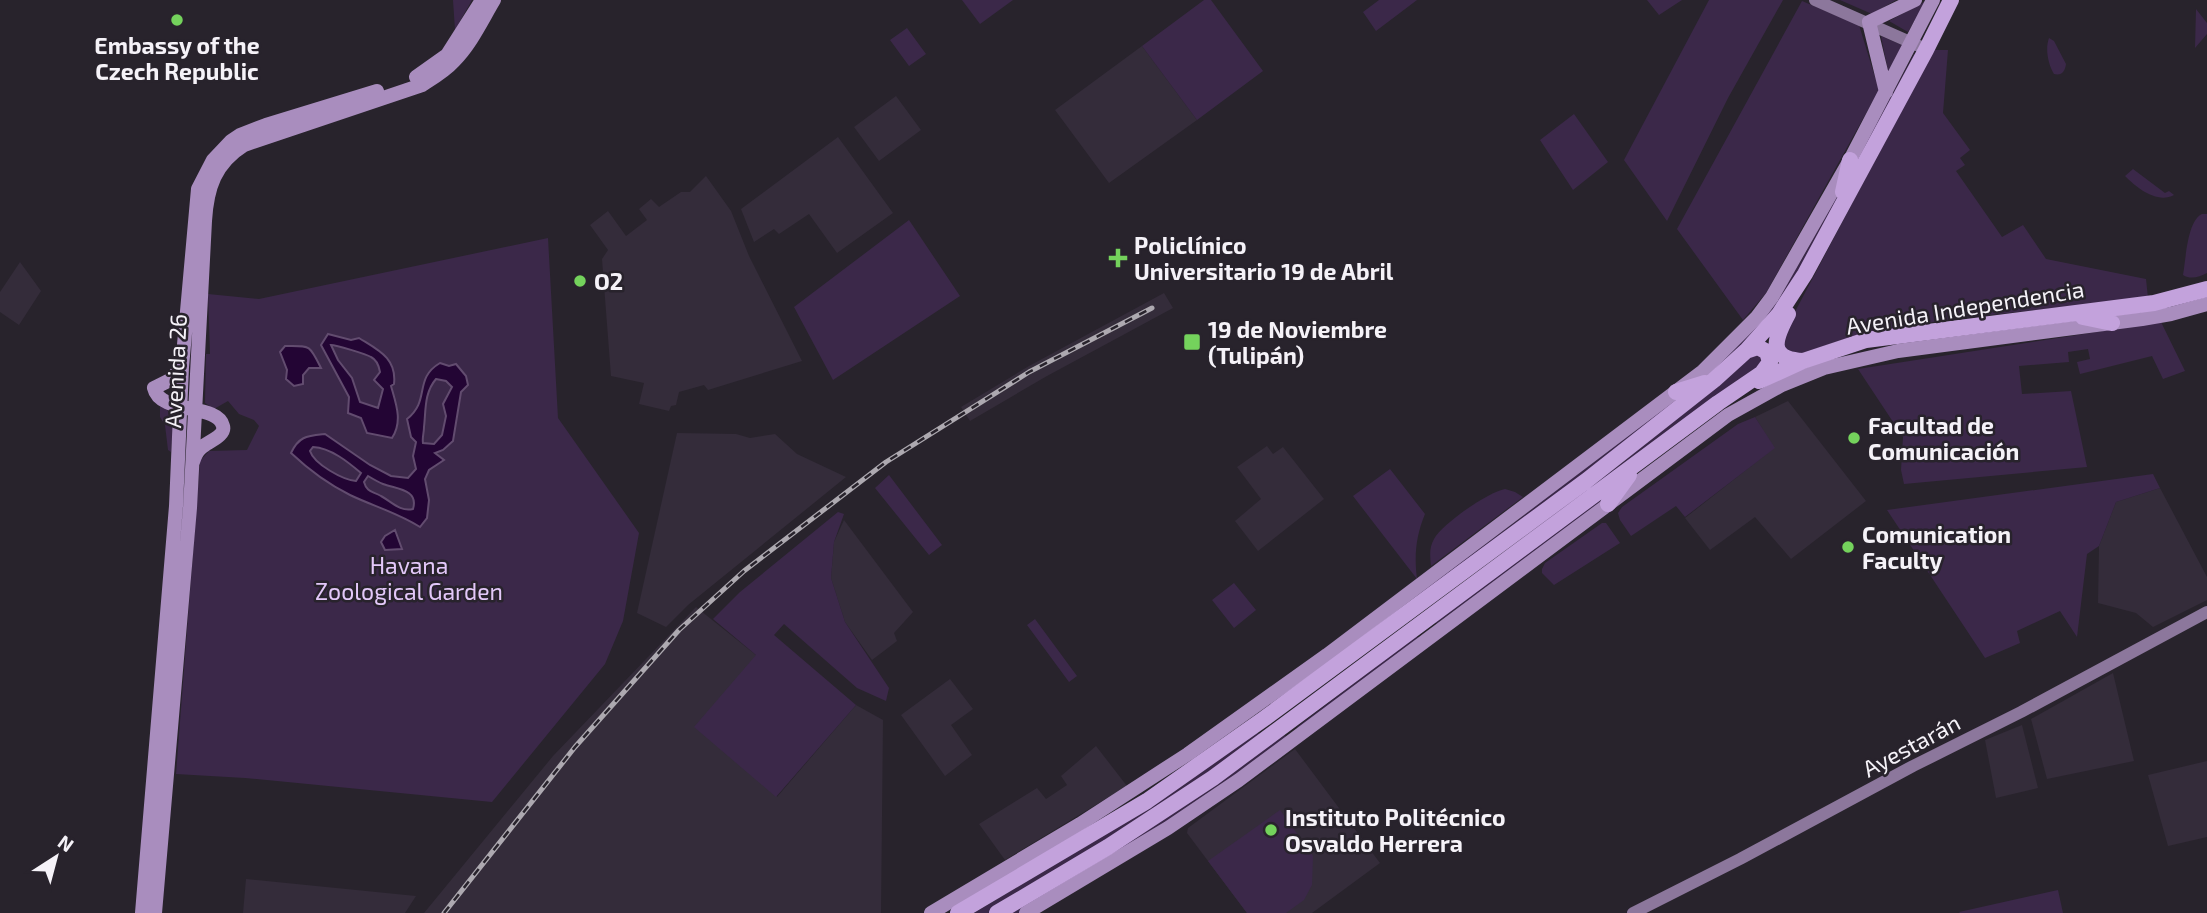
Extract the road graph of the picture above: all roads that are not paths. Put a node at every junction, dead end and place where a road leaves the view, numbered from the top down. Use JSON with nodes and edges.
{"nodes":[{"id":1,"x":482,"y":0,"type":"edge"},
{"id":2,"x":494,"y":0,"type":"edge"},
{"id":3,"x":1815,"y":0,"type":"edge"},
{"id":4,"x":1915,"y":0,"type":"edge"},
{"id":5,"x":1933,"y":0,"type":"edge"},
{"id":6,"x":1951,"y":0,"type":"edge"},
{"id":7,"x":1869,"y":22,"type":"junction"},
{"id":8,"x":1919,"y":46,"type":"junction"},
{"id":9,"x":1886,"y":92,"type":"junction"},
{"id":10,"x":1850,"y":160,"type":"junction"},
{"id":11,"x":1838,"y":211,"type":"junction"},
{"id":12,"x":1805,"y":274,"type":"junction"},
{"id":13,"x":2207,"y":289,"type":"edge"},
{"id":14,"x":2207,"y":304,"type":"edge"},
{"id":15,"x":2067,"y":314,"type":"junction"},
{"id":16,"x":2112,"y":323,"type":"junction"},
{"id":17,"x":1746,"y":351,"type":"junction"},
{"id":18,"x":1803,"y":361,"type":"junction"},
{"id":19,"x":183,"y":368,"type":"junction"},
{"id":20,"x":1714,"y":380,"type":"junction"},
{"id":21,"x":1676,"y":392,"type":"junction"},
{"id":22,"x":1735,"y":392,"type":"junction"},
{"id":23,"x":188,"y":409,"type":"junction"},
{"id":24,"x":1640,"y":462,"type":"junction"},
{"id":25,"x":192,"y":463,"type":"junction"},
{"id":26,"x":1608,"y":504,"type":"junction"},
{"id":27,"x":2207,"y":612,"type":"edge"},
{"id":28,"x":1270,"y":724,"type":"junction"},
{"id":29,"x":142,"y":913,"type":"edge"},
{"id":30,"x":155,"y":913,"type":"edge"},
{"id":31,"x":931,"y":913,"type":"edge"},
{"id":32,"x":958,"y":913,"type":"edge"},
{"id":33,"x":997,"y":913,"type":"edge"},
{"id":34,"x":1026,"y":913,"type":"edge"},
{"id":35,"x":1633,"y":913,"type":"edge"}],
"edges":[{"from":1,"to":19,"type":"main road","name":"Avenida 26"},
{"from":2,"to":23,"type":"main road","name":"Avenida 26"},
{"from":3,"to":7,"type":"main road"},
{"from":4,"to":7,"type":"main road"},
{"from":5,"to":8,"type":"main road"},
{"from":6,"to":8,"type":"highway"},
{"from":7,"to":8,"type":"main road"},
{"from":7,"to":9,"type":"main road"},
{"from":8,"to":9,"type":"main road"},
{"from":8,"to":11,"type":"highway"},
{"from":9,"to":10,"type":"main road"},
{"from":10,"to":11,"type":"highway"},
{"from":10,"to":21,"type":"main road"},
{"from":11,"to":12,"type":"highway"},
{"from":12,"to":17,"type":"highway"},
{"from":12,"to":18,"type":"highway"},
{"from":13,"to":15,"type":"highway","name":"Avenida Independencia"},
{"from":14,"to":16,"type":"main road","name":"Avenida Independencia"},
{"from":15,"to":16,"type":"highway"},
{"from":15,"to":18,"type":"highway","name":"Avenida Independencia"},
{"from":16,"to":26,"type":"main road","name":"Avenida Independencia"},
{"from":17,"to":20,"type":"highway"},
{"from":17,"to":22,"type":"highway"},
{"from":18,"to":22,"type":"highway","name":"Avenida Independencia"},
{"from":19,"to":23,"type":"main road","name":"Avenida 26"},
{"from":19,"to":23,"type":"main road"},
{"from":20,"to":21,"type":"highway"},
{"from":20,"to":28,"type":"highway"},
{"from":21,"to":31,"type":"main road"},
{"from":22,"to":24,"type":"highway"},
{"from":23,"to":25,"type":"main road","name":"Avenida 26"},
{"from":23,"to":25,"type":"main road"},
{"from":23,"to":29,"type":"main road","name":"Avenida 26"},
{"from":24,"to":26,"type":"highway"},
{"from":24,"to":28,"type":"highway"},
{"from":25,"to":30,"type":"main road","name":"Avenida 26"},
{"from":26,"to":34,"type":"main road","name":"Avenida Independencia"},
{"from":27,"to":35,"type":"main road","name":"Ayestarán"},
{"from":28,"to":32,"type":"highway"},
{"from":28,"to":33,"type":"highway"}]}
